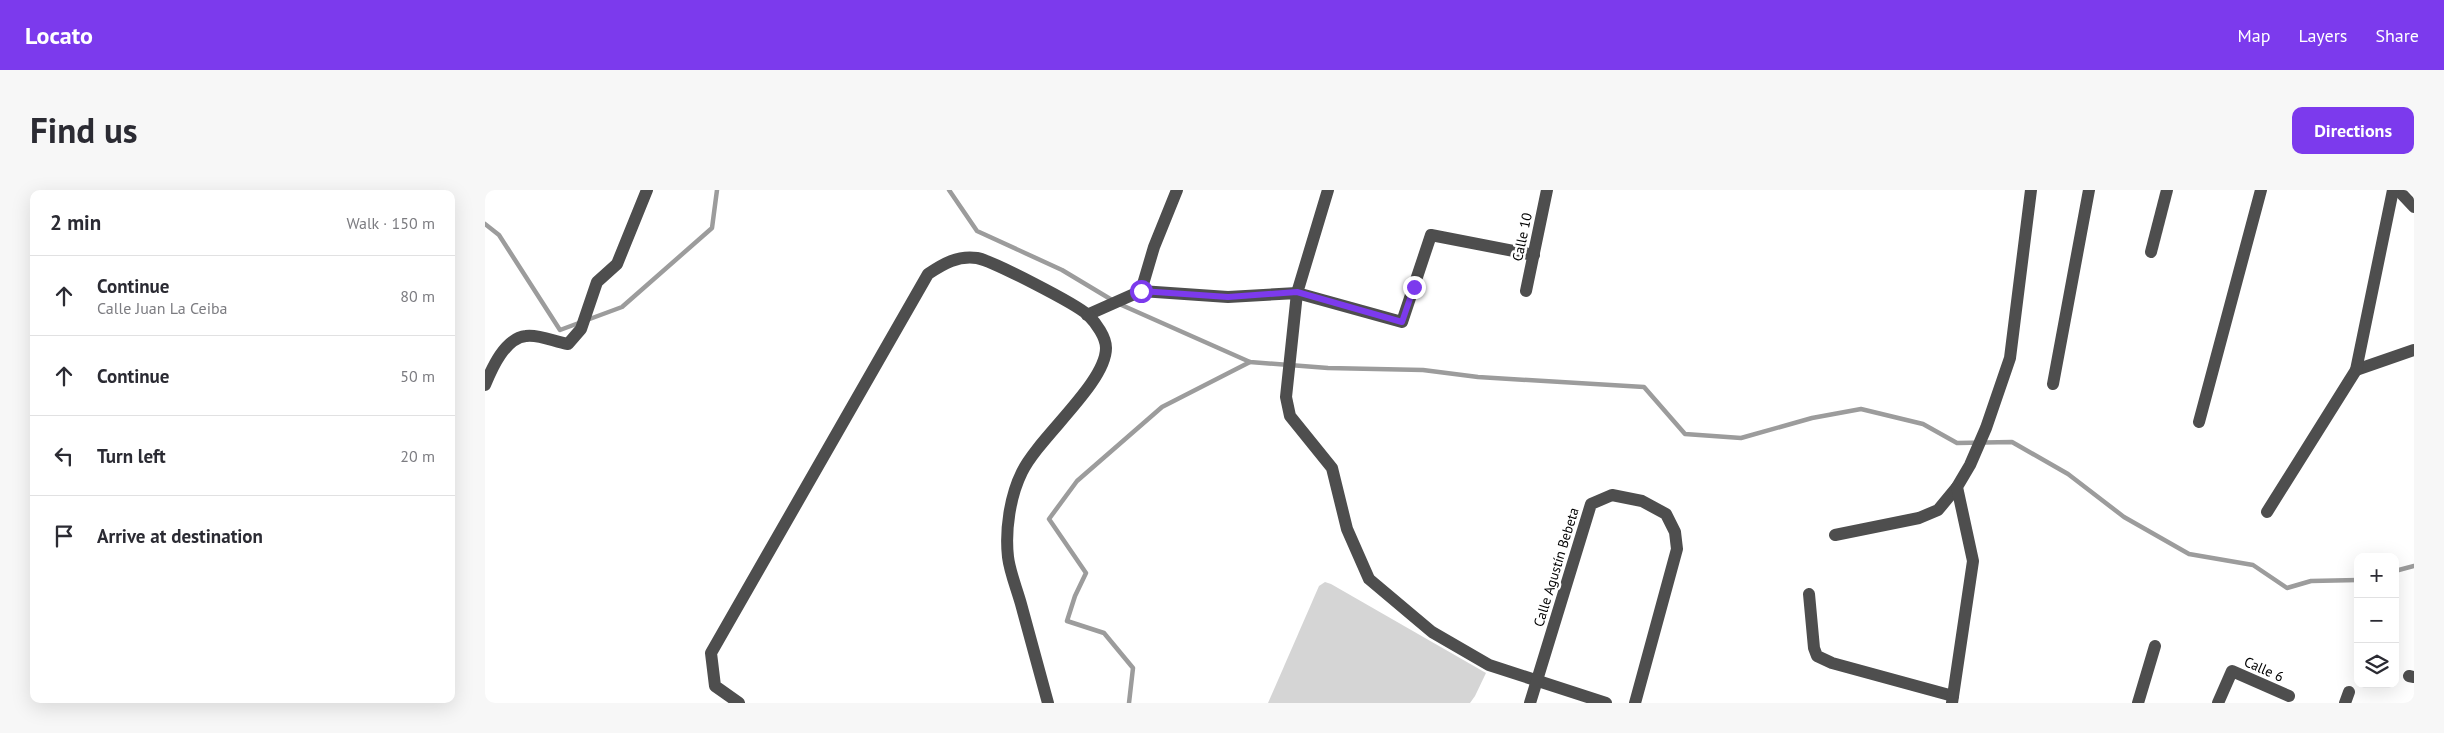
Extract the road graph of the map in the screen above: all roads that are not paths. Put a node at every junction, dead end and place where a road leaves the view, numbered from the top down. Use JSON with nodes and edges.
{"nodes":[{"id":1,"x":647,"y":190,"type":"edge"},
{"id":2,"x":1177,"y":190,"type":"edge"},
{"id":3,"x":1328,"y":190,"type":"edge"},
{"id":4,"x":1547,"y":190,"type":"edge"},
{"id":5,"x":2031,"y":190,"type":"edge"},
{"id":6,"x":2089,"y":190,"type":"edge"},
{"id":7,"x":2167,"y":190,"type":"edge"},
{"id":8,"x":2261,"y":190,"type":"edge"},
{"id":9,"x":2393,"y":190,"type":"edge"},
{"id":10,"x":2398,"y":190,"type":"edge"},
{"id":11,"x":2414,"y":206,"type":"edge"},
{"id":12,"x":2151,"y":252,"type":"dead end"},
{"id":13,"x":1534,"y":255,"type":"junction"},
{"id":14,"x":1526,"y":291,"type":"dead end"},
{"id":15,"x":1136,"y":292,"type":"junction"},
{"id":16,"x":1297,"y":292,"type":"junction"},
{"id":17,"x":1087,"y":315,"type":"junction"},
{"id":18,"x":2414,"y":350,"type":"edge"},
{"id":19,"x":2356,"y":370,"type":"junction"},
{"id":20,"x":2053,"y":384,"type":"dead end"},
{"id":21,"x":485,"y":385,"type":"edge"},
{"id":22,"x":2199,"y":422,"type":"dead end"},
{"id":23,"x":1957,"y":487,"type":"junction"},
{"id":24,"x":2267,"y":512,"type":"dead end"},
{"id":25,"x":1835,"y":535,"type":"dead end"},
{"id":26,"x":1809,"y":594,"type":"dead end"},
{"id":27,"x":2155,"y":646,"type":"dead end"},
{"id":28,"x":1538,"y":682,"type":"junction"},
{"id":29,"x":2289,"y":696,"type":"dead end"},
{"id":30,"x":1952,"y":700,"type":"edge"},
{"id":31,"x":739,"y":703,"type":"edge"},
{"id":32,"x":1048,"y":703,"type":"edge"},
{"id":33,"x":1530,"y":703,"type":"edge"},
{"id":34,"x":1606,"y":703,"type":"edge"},
{"id":35,"x":1635,"y":703,"type":"edge"},
{"id":36,"x":2138,"y":703,"type":"edge"},
{"id":37,"x":2218,"y":703,"type":"edge"}],
"edges":[{"from":1,"to":21,"type":"street"},
{"from":2,"to":15,"type":"street"},
{"from":3,"to":16,"type":"street"},
{"from":4,"to":13,"type":"street","name":"Calle 10"},
{"from":5,"to":23,"type":"street"},
{"from":6,"to":20,"type":"street"},
{"from":7,"to":12,"type":"street"},
{"from":8,"to":22,"type":"street"},
{"from":9,"to":19,"type":"street"},
{"from":10,"to":11,"type":"street"},
{"from":13,"to":14,"type":"street","name":"Calle 10"},
{"from":13,"to":16,"type":"street"},
{"from":15,"to":16,"type":"street"},
{"from":15,"to":17,"type":"street"},
{"from":16,"to":28,"type":"street"},
{"from":17,"to":31,"type":"street"},
{"from":17,"to":32,"type":"street"},
{"from":18,"to":19,"type":"street"},
{"from":19,"to":24,"type":"street"},
{"from":23,"to":25,"type":"street"},
{"from":23,"to":30,"type":"street"},
{"from":26,"to":30,"type":"street"},
{"from":27,"to":36,"type":"street"},
{"from":28,"to":33,"type":"street","name":"Calle Agustín Bebeta"},
{"from":28,"to":34,"type":"street"},
{"from":28,"to":35,"type":"street","name":"Calle Agustín Bebeta"},
{"from":29,"to":37,"type":"street","name":"Calle 6"}]}
